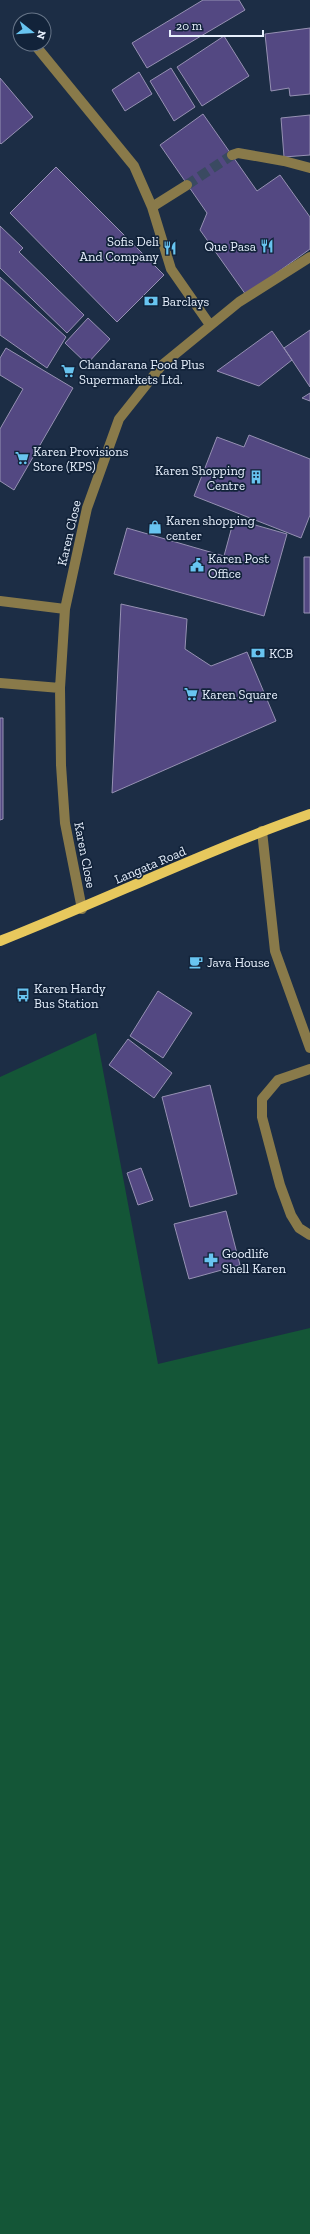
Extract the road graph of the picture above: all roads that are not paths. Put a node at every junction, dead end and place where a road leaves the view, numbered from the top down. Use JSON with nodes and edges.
{"nodes":[{"id":1,"x":41,"y":52,"type":"edge"},
{"id":2,"x":232,"y":155,"type":"tunnel mouth"},
{"id":3,"x":310,"y":168,"type":"edge"},
{"id":4,"x":187,"y":185,"type":"tunnel mouth"},
{"id":5,"x":152,"y":207,"type":"junction"},
{"id":6,"x":310,"y":257,"type":"edge"},
{"id":7,"x":210,"y":325,"type":"junction"},
{"id":8,"x":0,"y":602,"type":"edge"},
{"id":9,"x":65,"y":609,"type":"junction"},
{"id":10,"x":0,"y":683,"type":"edge"},
{"id":11,"x":60,"y":688,"type":"junction"},
{"id":12,"x":310,"y":814,"type":"edge"},
{"id":13,"x":262,"y":831,"type":"junction"},
{"id":14,"x":82,"y":909,"type":"junction"},
{"id":15,"x":0,"y":941,"type":"edge"},
{"id":16,"x":310,"y":1048,"type":"edge"},
{"id":17,"x":310,"y":1069,"type":"edge"},
{"id":18,"x":310,"y":1235,"type":"edge"}],
"edges":[{"from":1,"to":5,"type":"lane"},
{"from":2,"to":3,"type":"lane"},
{"from":4,"to":5,"type":"lane"},
{"from":5,"to":7,"type":"lane"},
{"from":6,"to":7,"type":"lane","name":"Karen Close"},
{"from":7,"to":9,"type":"lane","name":"Karen Close"},
{"from":8,"to":9,"type":"lane"},
{"from":9,"to":11,"type":"lane","name":"Karen Close"},
{"from":10,"to":11,"type":"lane"},
{"from":11,"to":14,"type":"lane","name":"Karen Close"},
{"from":12,"to":13,"type":"main road","name":"Langata Road"},
{"from":13,"to":14,"type":"main road","name":"Langata Road"},
{"from":13,"to":16,"type":"lane"},
{"from":14,"to":15,"type":"main road","name":"Langata Road"},
{"from":17,"to":18,"type":"lane"}]}
